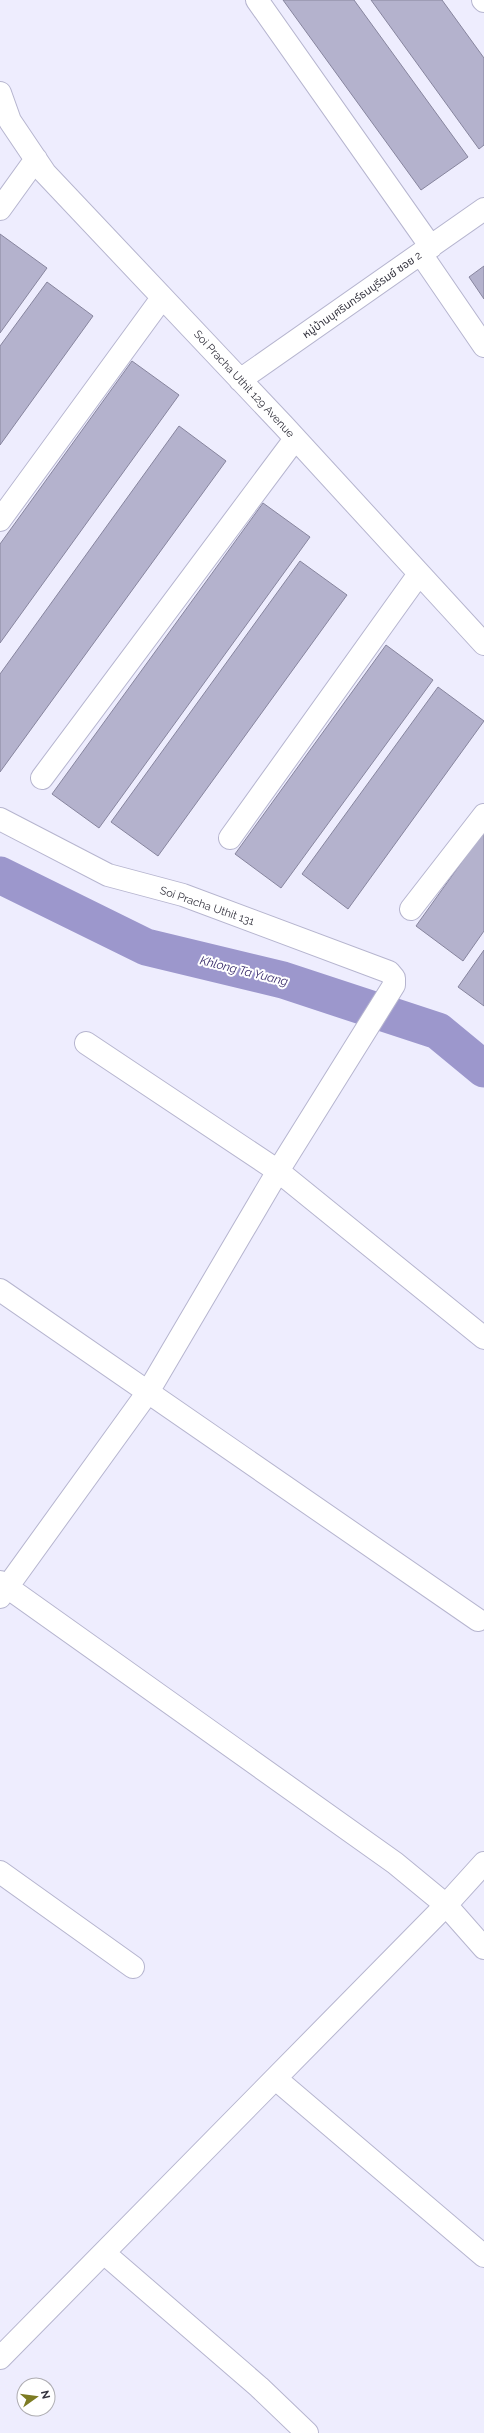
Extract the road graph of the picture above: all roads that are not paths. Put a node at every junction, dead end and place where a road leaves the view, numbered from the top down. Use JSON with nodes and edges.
{"nodes":[{"id":1,"x":257,"y":0,"type":"edge"},
{"id":2,"x":0,"y":93,"type":"edge"},
{"id":3,"x":5,"y":116,"type":"edge"},
{"id":4,"x":36,"y":160,"type":"junction"},
{"id":5,"x":0,"y":208,"type":"edge"},
{"id":6,"x":484,"y":210,"type":"edge"},
{"id":7,"x":426,"y":250,"type":"junction"},
{"id":8,"x":162,"y":298,"type":"junction"},
{"id":9,"x":484,"y":346,"type":"edge"},
{"id":10,"x":240,"y":380,"type":"junction"},
{"id":11,"x":295,"y":439,"type":"junction"},
{"id":12,"x":0,"y":520,"type":"edge"},
{"id":13,"x":419,"y":574,"type":"junction"},
{"id":14,"x":484,"y":644,"type":"edge"},
{"id":15,"x":42,"y":778,"type":"dead end"},
{"id":16,"x":484,"y":815,"type":"edge"},
{"id":17,"x":0,"y":819,"type":"edge"},
{"id":18,"x":230,"y":838,"type":"dead end"},
{"id":19,"x":411,"y":909,"type":"dead end"},
{"id":20,"x":86,"y":1043,"type":"dead end"},
{"id":21,"x":278,"y":1171,"type":"junction"},
{"id":22,"x":0,"y":1290,"type":"edge"},
{"id":23,"x":484,"y":1338,"type":"edge"},
{"id":24,"x":148,"y":1392,"type":"junction"},
{"id":25,"x":2,"y":1589,"type":"edge"},
{"id":26,"x":478,"y":1620,"type":"dead end"},
{"id":27,"x":484,"y":1863,"type":"edge"},
{"id":28,"x":0,"y":1872,"type":"edge"},
{"id":29,"x":446,"y":1905,"type":"junction"},
{"id":30,"x":484,"y":1948,"type":"edge"},
{"id":31,"x":133,"y":1967,"type":"dead end"},
{"id":32,"x":276,"y":2079,"type":"junction"},
{"id":33,"x":104,"y":2253,"type":"junction"},
{"id":34,"x":484,"y":2256,"type":"edge"},
{"id":35,"x":0,"y":2358,"type":"edge"},
{"id":36,"x":307,"y":2433,"type":"edge"}],
"edges":[{"from":1,"to":7,"type":"street"},
{"from":2,"to":3,"type":"street","name":"Soi Pracha Uthit 129 Avenue"},
{"from":3,"to":4,"type":"street","name":"Soi Pracha Uthit 129 Avenue"},
{"from":4,"to":5,"type":"street"},
{"from":4,"to":8,"type":"street","name":"Soi Pracha Uthit 129 Avenue"},
{"from":6,"to":7,"type":"street","name":"หมู่บ้านบุศรินทร์ธนบุรีรมย์ ซอย 2"},
{"from":7,"to":9,"type":"street"},
{"from":7,"to":10,"type":"street","name":"หมู่บ้านบุศรินทร์ธนบุรีรมย์ ซอย 2"},
{"from":8,"to":10,"type":"street","name":"Soi Pracha Uthit 129 Avenue"},
{"from":8,"to":12,"type":"street"},
{"from":10,"to":11,"type":"street","name":"Soi Pracha Uthit 129 Avenue"},
{"from":11,"to":13,"type":"street","name":"Soi Pracha Uthit 129 Avenue"},
{"from":11,"to":15,"type":"street"},
{"from":13,"to":14,"type":"street","name":"Soi Pracha Uthit 129 Avenue"},
{"from":13,"to":18,"type":"street"},
{"from":16,"to":19,"type":"street"},
{"from":17,"to":21,"type":"street","name":"Soi Pracha Uthit 131"},
{"from":20,"to":21,"type":"street"},
{"from":21,"to":23,"type":"street"},
{"from":21,"to":24,"type":"street"},
{"from":22,"to":24,"type":"street"},
{"from":24,"to":25,"type":"street"},
{"from":24,"to":26,"type":"street"},
{"from":25,"to":29,"type":"street"},
{"from":27,"to":29,"type":"street"},
{"from":28,"to":31,"type":"street"},
{"from":29,"to":30,"type":"street"},
{"from":29,"to":32,"type":"street"},
{"from":32,"to":33,"type":"street"},
{"from":32,"to":34,"type":"street"},
{"from":33,"to":35,"type":"street"},
{"from":33,"to":36,"type":"street"}]}
